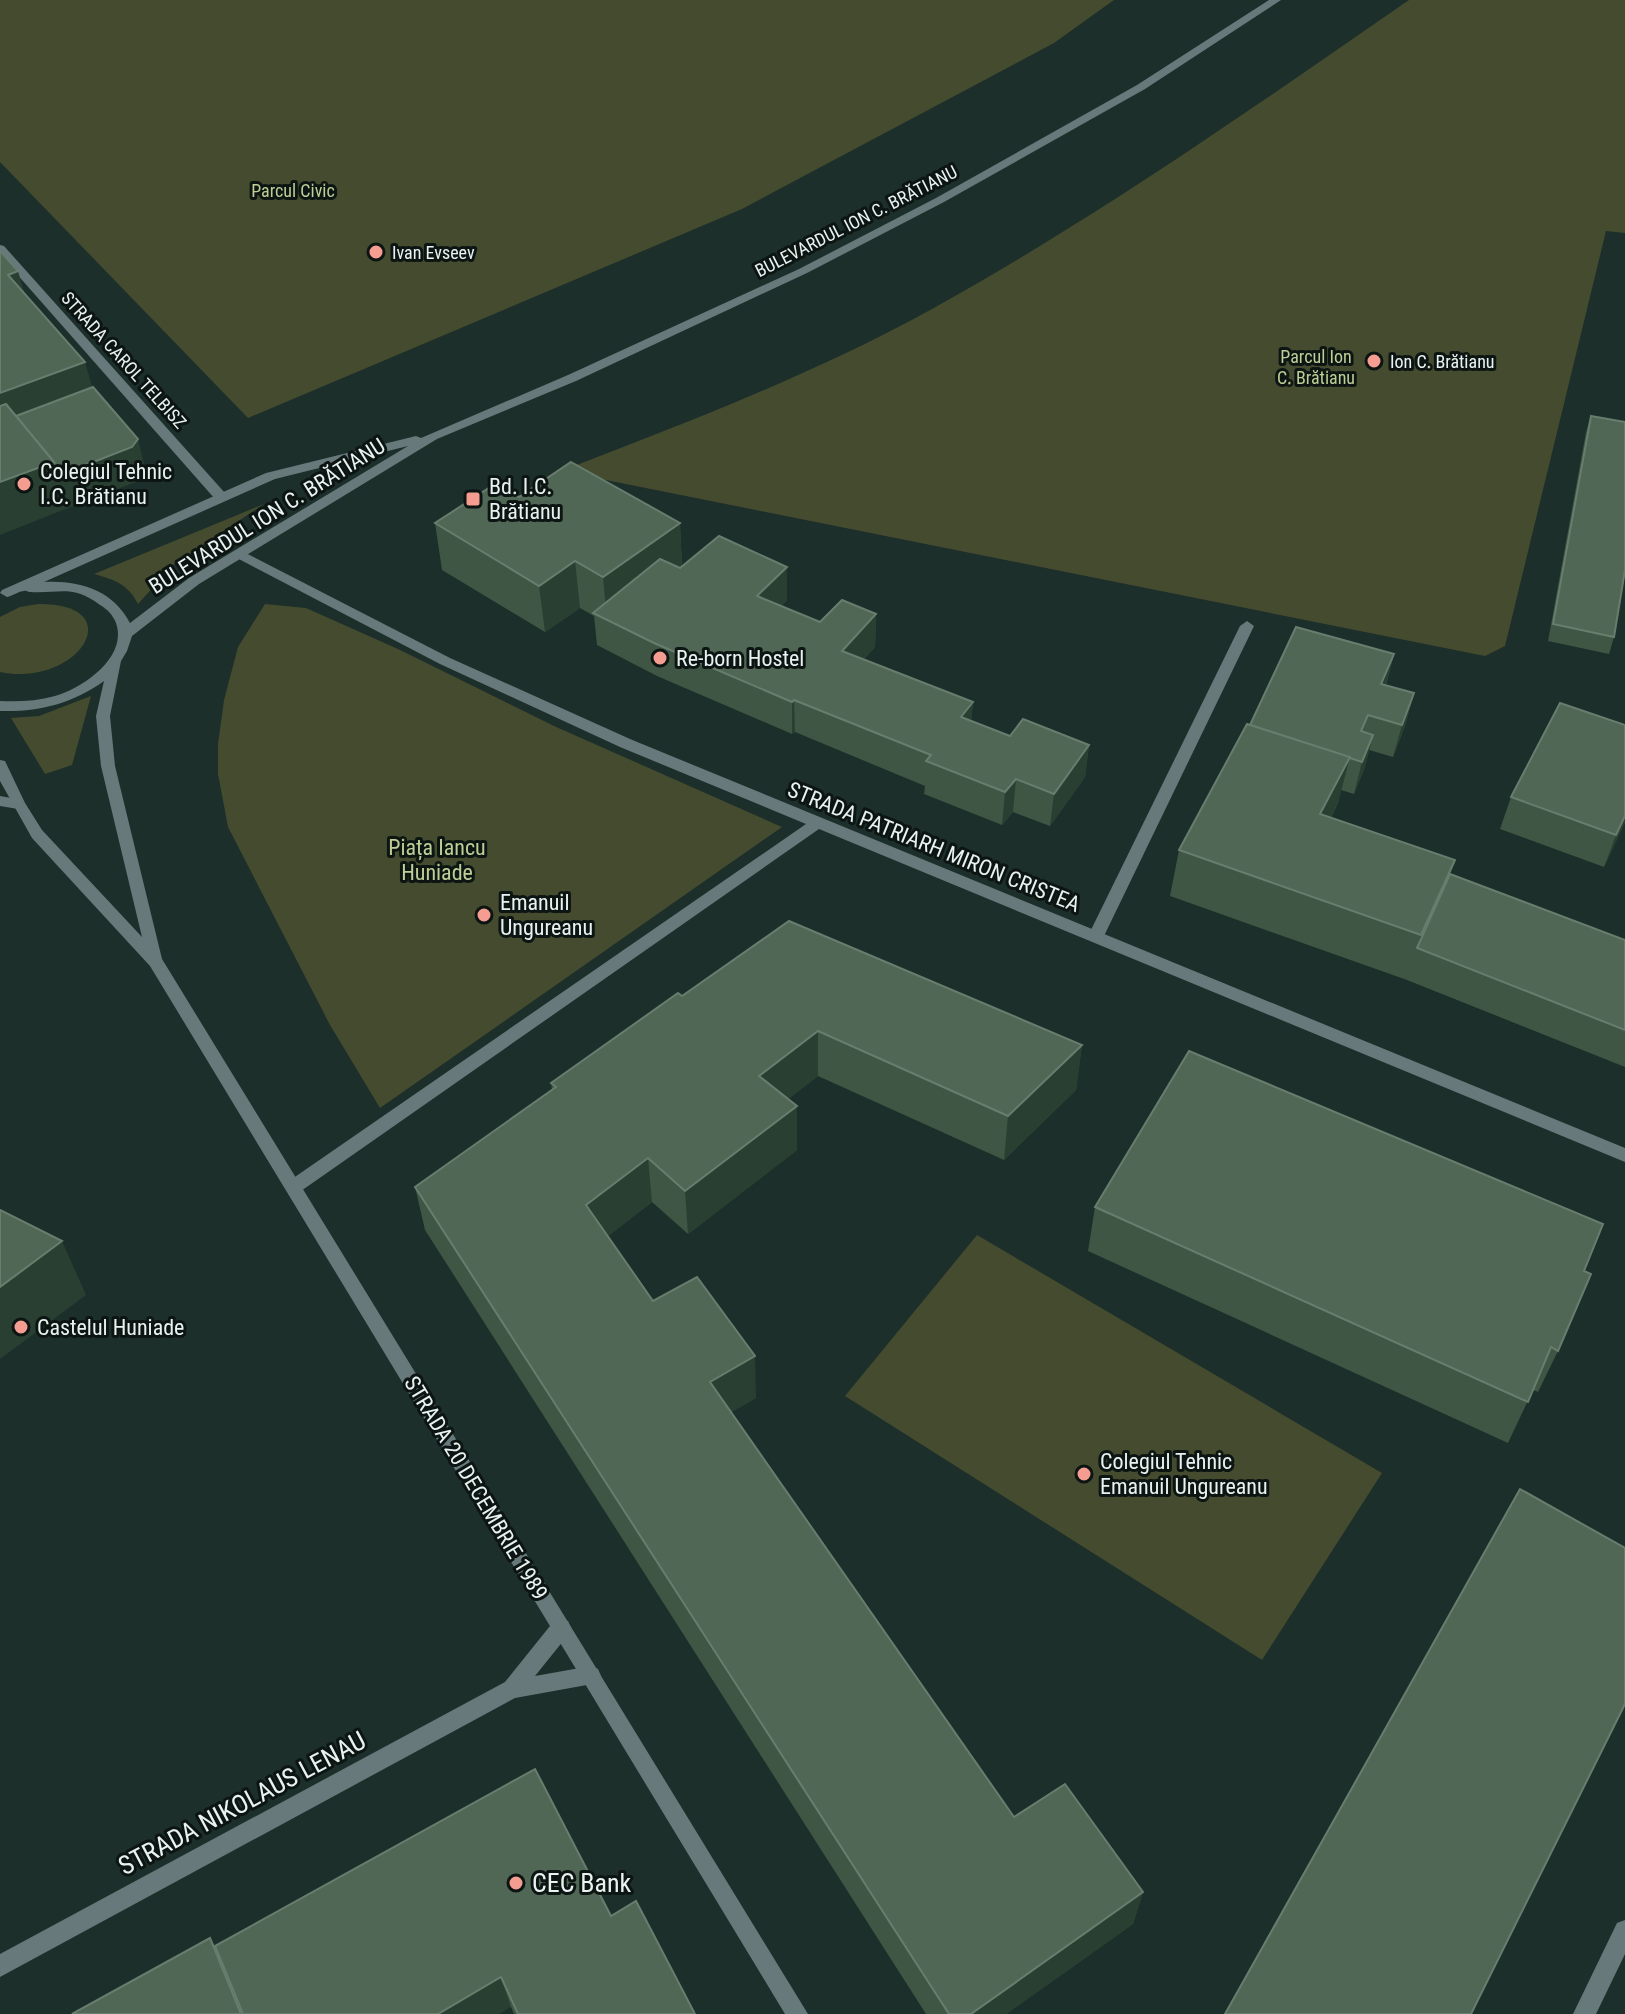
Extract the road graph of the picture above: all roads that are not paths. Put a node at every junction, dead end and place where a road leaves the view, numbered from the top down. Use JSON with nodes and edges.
{"nodes":[{"id":1,"x":1275,"y":0,"type":"edge"},
{"id":2,"x":0,"y":248,"type":"edge"},
{"id":3,"x":433,"y":436,"type":"junction"},
{"id":4,"x":220,"y":496,"type":"junction"},
{"id":5,"x":240,"y":554,"type":"junction"},
{"id":6,"x":3,"y":594,"type":"edge"},
{"id":7,"x":1247,"y":626,"type":"dead end"},
{"id":8,"x":125,"y":634,"type":"junction"},
{"id":9,"x":115,"y":663,"type":"junction"},
{"id":10,"x":0,"y":706,"type":"edge"},
{"id":11,"x":0,"y":765,"type":"edge"},
{"id":12,"x":0,"y":801,"type":"edge"},
{"id":13,"x":18,"y":804,"type":"junction"},
{"id":14,"x":816,"y":824,"type":"junction"},
{"id":15,"x":1096,"y":936,"type":"junction"},
{"id":16,"x":156,"y":962,"type":"junction"},
{"id":17,"x":1625,"y":1155,"type":"edge"},
{"id":18,"x":295,"y":1186,"type":"junction"},
{"id":19,"x":561,"y":1628,"type":"junction"},
{"id":20,"x":591,"y":1676,"type":"junction"},
{"id":21,"x":512,"y":1689,"type":"junction"},
{"id":22,"x":1625,"y":1931,"type":"edge"},
{"id":23,"x":0,"y":1966,"type":"edge"},
{"id":24,"x":797,"y":2014,"type":"edge"},
{"id":25,"x":1584,"y":2014,"type":"edge"}],
"edges":[{"from":1,"to":3,"type":"street","name":"BULEVARDUL ION C. BRĂTIANU"},
{"from":2,"to":4,"type":"street","name":"STRADA CAROL TELBISZ"},
{"from":3,"to":4,"type":"street","name":"BULEVARDUL ION C. BRĂTIANU"},
{"from":3,"to":5,"type":"street","name":"BULEVARDUL ION C. BRĂTIANU"},
{"from":4,"to":6,"type":"street","name":"BULEVARDUL ION C. BRĂTIANU"},
{"from":5,"to":8,"type":"street","name":"BULEVARDUL ION C. BRĂTIANU"},
{"from":5,"to":14,"type":"street","name":"STRADA PATRIARH MIRON CRISTEA"},
{"from":6,"to":8,"type":"street"},
{"from":7,"to":15,"type":"street"},
{"from":8,"to":9,"type":"street"},
{"from":9,"to":10,"type":"street"},
{"from":9,"to":16,"type":"street","name":"STRADA 20 DECEMBRIE 1989"},
{"from":11,"to":13,"type":"street","name":"STRADA 20 DECEMBRIE 1989"},
{"from":12,"to":13,"type":"street"},
{"from":13,"to":16,"type":"street","name":"STRADA 20 DECEMBRIE 1989"},
{"from":14,"to":15,"type":"street","name":"STRADA PATRIARH MIRON CRISTEA"},
{"from":14,"to":18,"type":"street"},
{"from":15,"to":17,"type":"street","name":"STRADA PATRIARH MIRON CRISTEA"},
{"from":16,"to":18,"type":"street","name":"STRADA 20 DECEMBRIE 1989"},
{"from":18,"to":19,"type":"street","name":"STRADA 20 DECEMBRIE 1989"},
{"from":19,"to":20,"type":"street","name":"STRADA 20 DECEMBRIE 1989"},
{"from":19,"to":21,"type":"street","name":"STRADA NIKOLAUS LENAU"},
{"from":20,"to":21,"type":"street","name":"STRADA NIKOLAUS LENAU"},
{"from":20,"to":24,"type":"street","name":"STRADA 20 DECEMBRIE 1989"},
{"from":21,"to":23,"type":"street","name":"STRADA NIKOLAUS LENAU"},
{"from":22,"to":25,"type":"street"}]}
